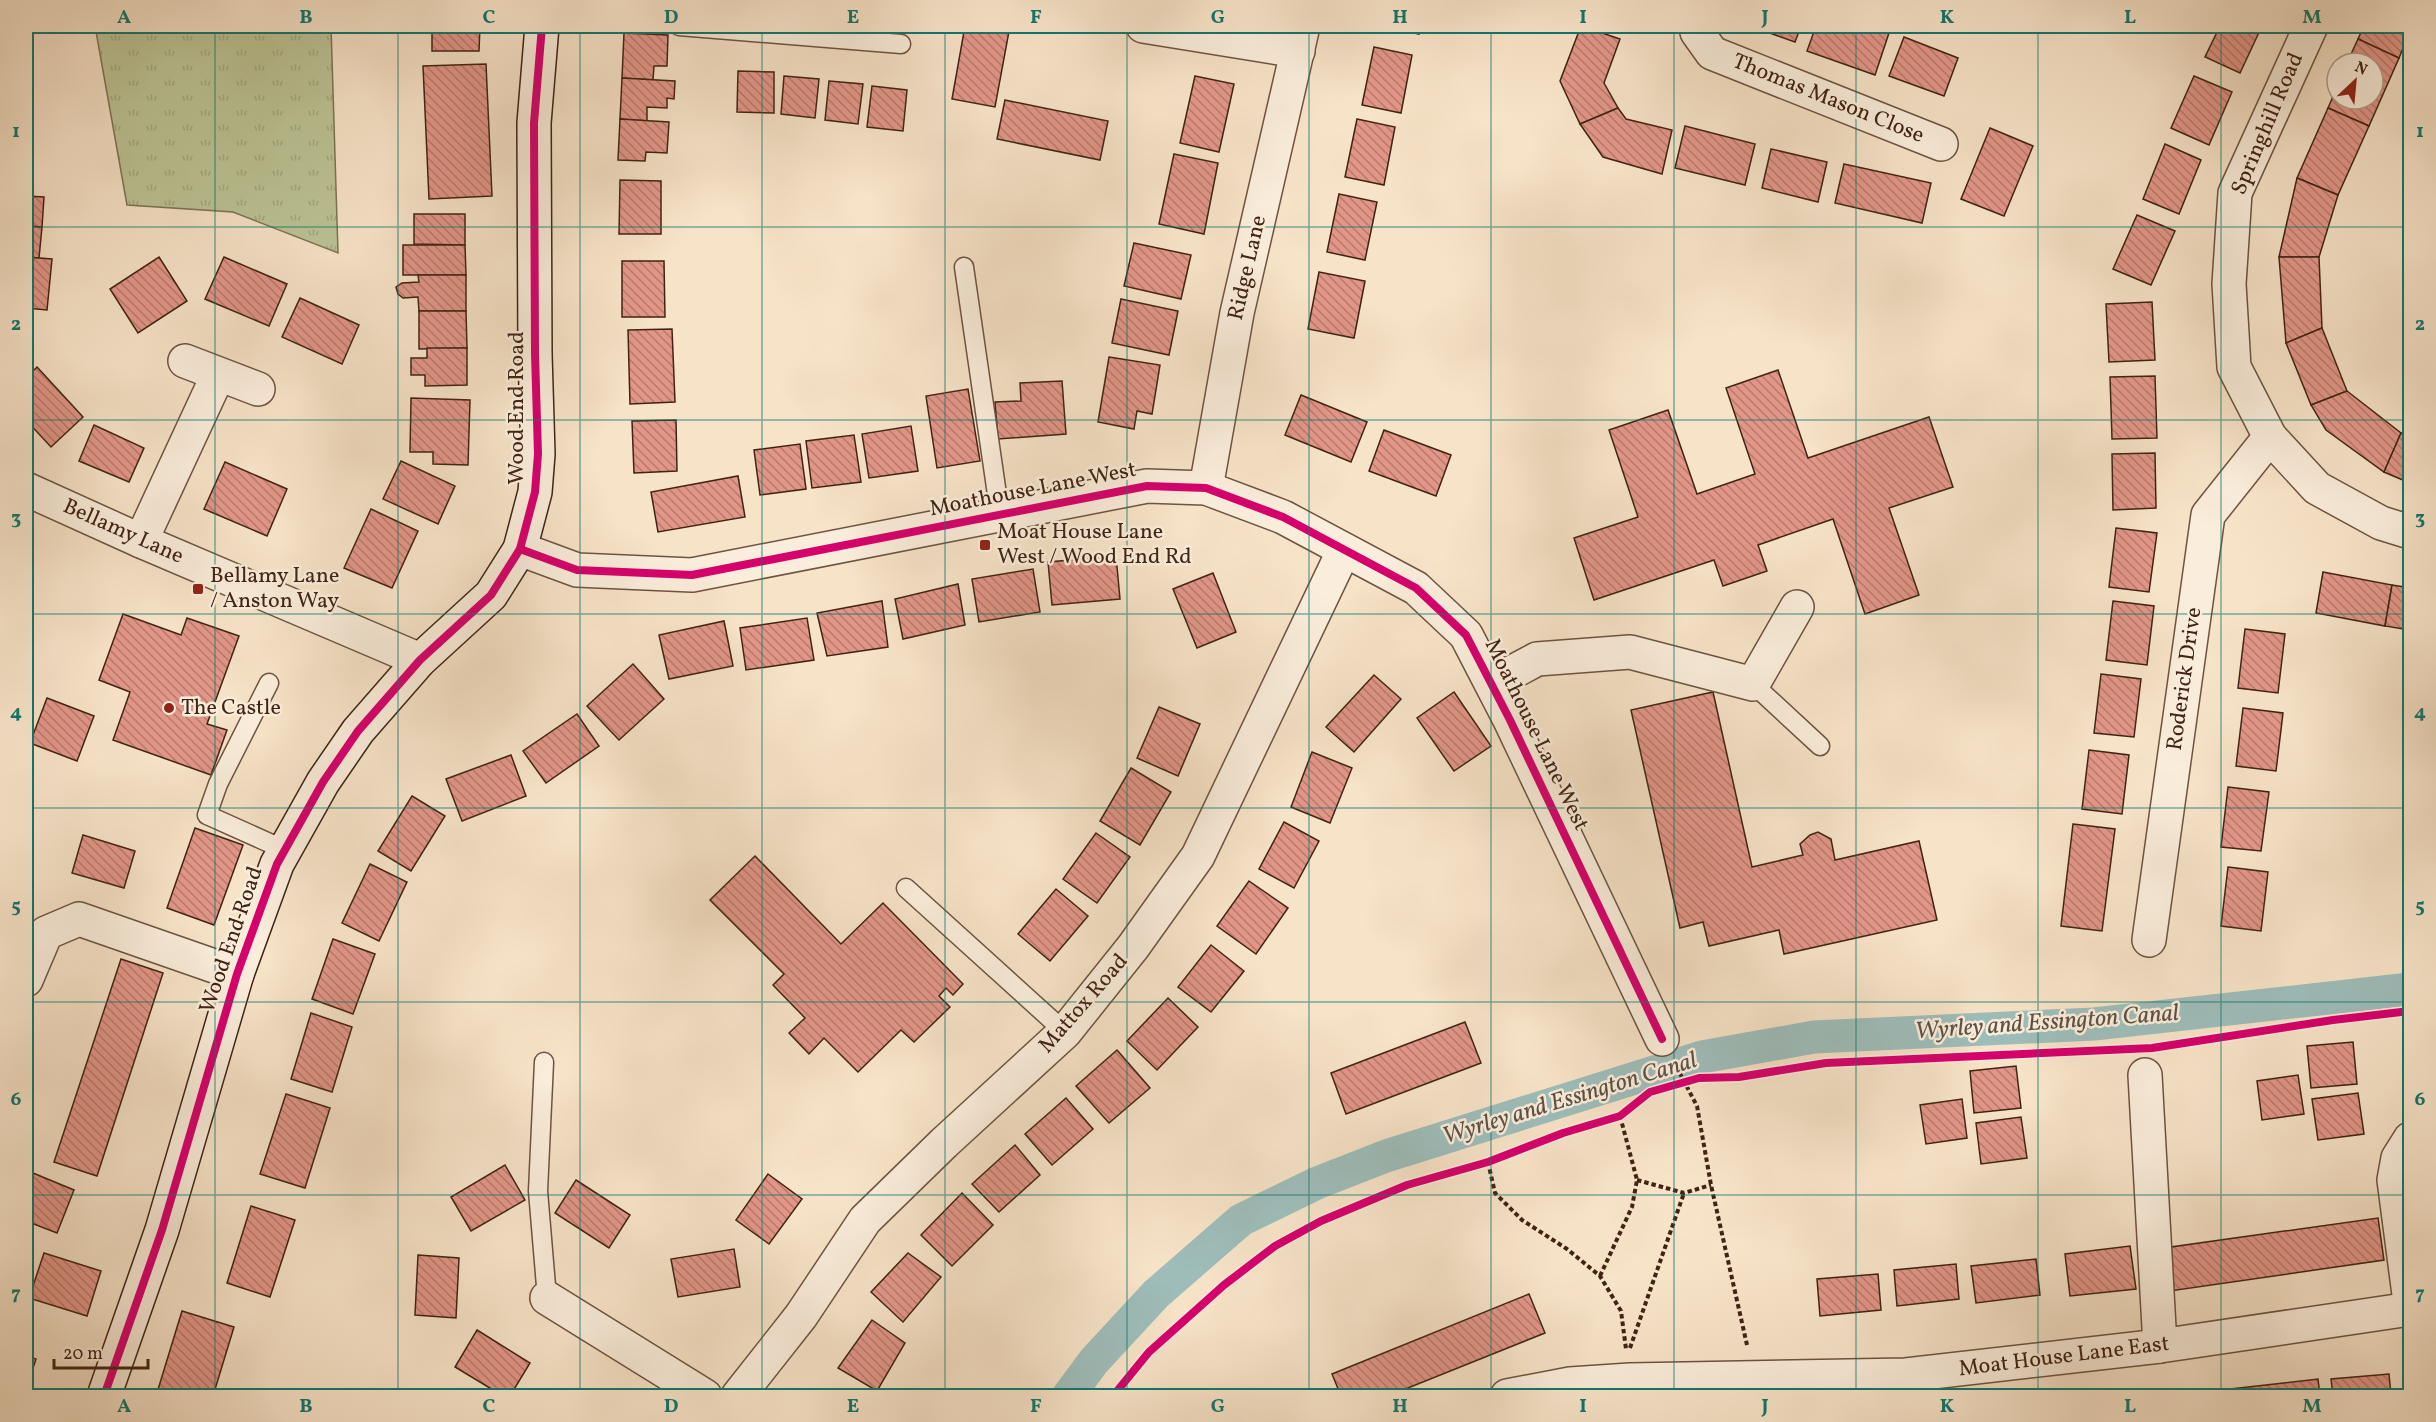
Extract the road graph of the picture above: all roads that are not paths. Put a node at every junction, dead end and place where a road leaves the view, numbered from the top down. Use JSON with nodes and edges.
{"nodes":[{"id":1,"x":542,"y":26,"type":"edge"},
{"id":2,"x":679,"y":26,"type":"edge"},
{"id":3,"x":1143,"y":26,"type":"edge"},
{"id":4,"x":1696,"y":26,"type":"edge"},
{"id":5,"x":2311,"y":26,"type":"edge"},
{"id":6,"x":1300,"y":38,"type":"edge"},
{"id":7,"x":901,"y":44,"type":"dead end"},
{"id":8,"x":1941,"y":144,"type":"dead end"},
{"id":9,"x":964,"y":267,"type":"dead end"},
{"id":10,"x":184,"y":361,"type":"dead end"},
{"id":11,"x":218,"y":375,"type":"junction"},
{"id":12,"x":258,"y":389,"type":"dead end"},
{"id":13,"x":2270,"y":437,"type":"junction"},
{"id":14,"x":1206,"y":488,"type":"junction"},
{"id":15,"x":26,"y":493,"type":"edge"},
{"id":16,"x":1000,"y":515,"type":"junction"},
{"id":17,"x":2410,"y":532,"type":"edge"},
{"id":18,"x":141,"y":541,"type":"junction"},
{"id":19,"x":520,"y":549,"type":"junction"},
{"id":20,"x":1344,"y":550,"type":"junction"},
{"id":21,"x":1797,"y":607,"type":"dead end"},
{"id":22,"x":420,"y":660,"type":"junction"},
{"id":23,"x":270,"y":683,"type":"dead end"},
{"id":24,"x":1492,"y":683,"type":"junction"},
{"id":25,"x":1753,"y":684,"type":"junction"},
{"id":26,"x":1820,"y":746,"type":"dead end"},
{"id":27,"x":285,"y":850,"type":"junction"},
{"id":28,"x":906,"y":888,"type":"dead end"},
{"id":29,"x":2149,"y":940,"type":"dead end"},
{"id":30,"x":237,"y":974,"type":"junction"},
{"id":31,"x":26,"y":980,"type":"edge"},
{"id":32,"x":1065,"y":1032,"type":"junction"},
{"id":33,"x":1662,"y":1039,"type":"road end"},
{"id":34,"x":544,"y":1062,"type":"dead end"},
{"id":35,"x":2145,"y":1075,"type":"dead end"},
{"id":36,"x":2410,"y":1140,"type":"edge"},
{"id":37,"x":547,"y":1298,"type":"joint"},
{"id":38,"x":2410,"y":1302,"type":"edge"},
{"id":39,"x":2410,"y":1309,"type":"edge"},
{"id":40,"x":2160,"y":1346,"type":"junction"},
{"id":41,"x":1571,"y":1390,"type":"edge"},
{"id":42,"x":104,"y":1396,"type":"edge"},
{"id":43,"x":705,"y":1396,"type":"edge"},
{"id":44,"x":738,"y":1396,"type":"edge"},
{"id":45,"x":1507,"y":1396,"type":"edge"}],
"edges":[{"from":1,"to":19,"type":"street","name":"Wood End Road"},
{"from":2,"to":7,"type":"lane"},
{"from":3,"to":6,"type":"street","name":"Ridge Lane"},
{"from":4,"to":8,"type":"street","name":"Thomas Mason Close"},
{"from":5,"to":13,"type":"street","name":"Springhill Road"},
{"from":6,"to":14,"type":"street","name":"Ridge Lane"},
{"from":9,"to":16,"type":"lane"},
{"from":10,"to":11,"type":"street"},
{"from":11,"to":12,"type":"street"},
{"from":11,"to":18,"type":"street"},
{"from":13,"to":17,"type":"street","name":"Springhill Road"},
{"from":13,"to":29,"type":"street","name":"Roderick Drive"},
{"from":14,"to":16,"type":"street","name":"Moathouse Lane West"},
{"from":14,"to":20,"type":"street","name":"Moathouse Lane West"},
{"from":15,"to":18,"type":"street","name":"Bellamy Lane"},
{"from":16,"to":19,"type":"street","name":"Moathouse Lane West"},
{"from":18,"to":22,"type":"street","name":"Bellamy Lane"},
{"from":19,"to":22,"type":"street","name":"Wood End Road"},
{"from":20,"to":24,"type":"street","name":"Moathouse Lane West"},
{"from":20,"to":32,"type":"street","name":"Mattox Road"},
{"from":21,"to":25,"type":"street"},
{"from":22,"to":27,"type":"street","name":"Wood End Road"},
{"from":23,"to":27,"type":"lane"},
{"from":24,"to":25,"type":"street"},
{"from":24,"to":33,"type":"street","name":"Moathouse Lane West"},
{"from":25,"to":26,"type":"lane"},
{"from":27,"to":30,"type":"street","name":"Wood End Road"},
{"from":28,"to":32,"type":"lane"},
{"from":30,"to":31,"type":"street"},
{"from":30,"to":42,"type":"street","name":"Wood End Road"},
{"from":32,"to":44,"type":"street","name":"Mattox Road"},
{"from":34,"to":37,"type":"lane"},
{"from":35,"to":40,"type":"street"},
{"from":36,"to":38,"type":"street"},
{"from":37,"to":43,"type":"street"},
{"from":39,"to":40,"type":"street","name":"Moat House Lane East"},
{"from":40,"to":41,"type":"street","name":"Moat House Lane East"},
{"from":41,"to":45,"type":"street","name":"Moat House Lane East"}]}
